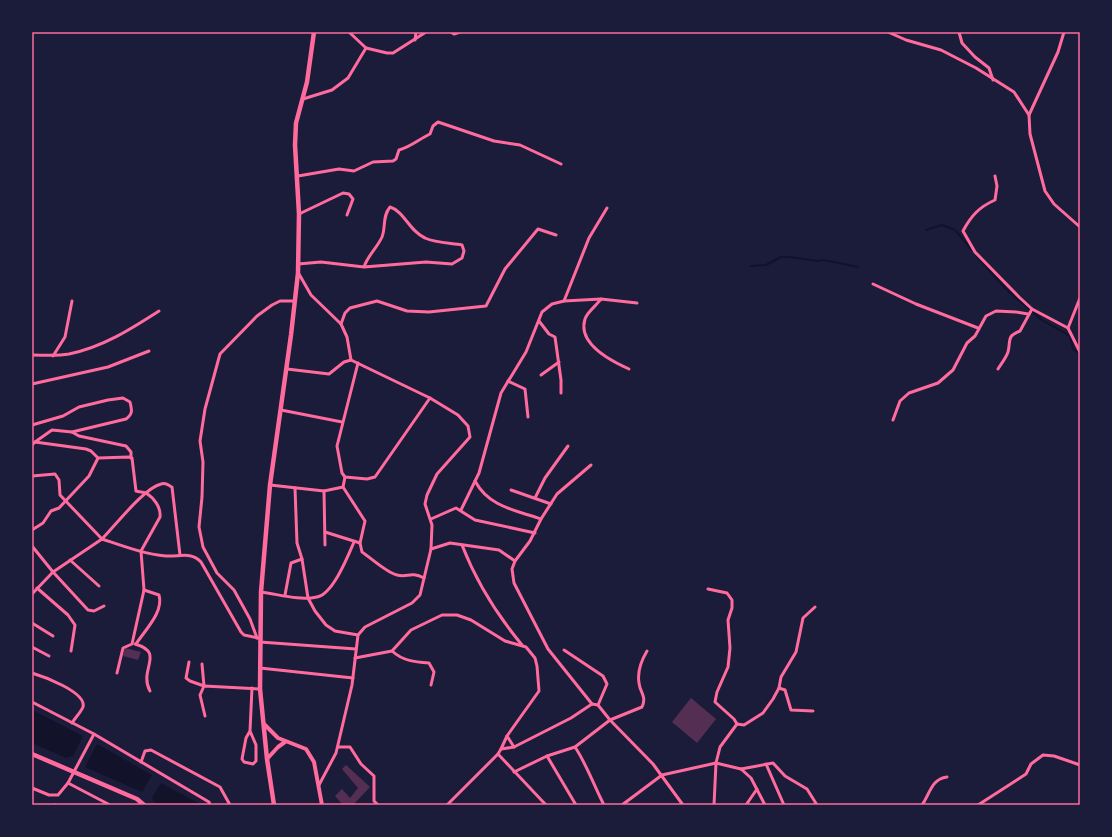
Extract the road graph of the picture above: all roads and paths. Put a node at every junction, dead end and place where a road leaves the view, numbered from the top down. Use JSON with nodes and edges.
{"nodes":[{"id":1,"x":314,"y":32,"type":"edge"},
{"id":2,"x":349,"y":32,"type":"edge"},
{"id":3,"x":416,"y":32,"type":"edge"},
{"id":4,"x":426,"y":32,"type":"edge"},
{"id":5,"x":451,"y":32,"type":"edge"},
{"id":6,"x":460,"y":32,"type":"edge"},
{"id":7,"x":888,"y":32,"type":"edge"},
{"id":8,"x":959,"y":32,"type":"edge"},
{"id":9,"x":1064,"y":32,"type":"edge"},
{"id":10,"x":415,"y":40,"type":"junction"},
{"id":11,"x":366,"y":48,"type":"junction"},
{"id":12,"x":993,"y":80,"type":"junction"},
{"id":13,"x":303,"y":99,"type":"junction"},
{"id":14,"x":1029,"y":115,"type":"junction"},
{"id":15,"x":561,"y":164,"type":"dead end"},
{"id":16,"x":298,"y":176,"type":"junction"},
{"id":17,"x":995,"y":176,"type":"dead end"},
{"id":18,"x":607,"y":208,"type":"dead end"},
{"id":19,"x":299,"y":214,"type":"junction"},
{"id":20,"x":347,"y":215,"type":"dead end"},
{"id":21,"x":1080,"y":227,"type":"edge"},
{"id":22,"x":556,"y":235,"type":"dead end"},
{"id":23,"x":298,"y":264,"type":"junction"},
{"id":24,"x":364,"y":267,"type":"junction"},
{"id":25,"x":298,"y":273,"type":"junction"},
{"id":26,"x":873,"y":284,"type":"dead end"},
{"id":27,"x":1080,"y":298,"type":"edge"},
{"id":28,"x":601,"y":300,"type":"junction"},
{"id":29,"x":72,"y":301,"type":"dead end"},
{"id":30,"x":564,"y":301,"type":"junction"},
{"id":31,"x":295,"y":302,"type":"junction"},
{"id":32,"x":637,"y":303,"type":"dead end"},
{"id":33,"x":1032,"y":309,"type":"junction"},
{"id":34,"x":159,"y":311,"type":"dead end"},
{"id":35,"x":1028,"y":314,"type":"junction"},
{"id":36,"x":539,"y":321,"type":"junction"},
{"id":37,"x":341,"y":324,"type":"junction"},
{"id":38,"x":978,"y":328,"type":"junction"},
{"id":39,"x":1068,"y":328,"type":"junction"},
{"id":40,"x":149,"y":352,"type":"dead end"},
{"id":41,"x":1080,"y":352,"type":"edge"},
{"id":42,"x":32,"y":355,"type":"edge"},
{"id":43,"x":54,"y":356,"type":"junction"},
{"id":44,"x":351,"y":360,"type":"junction"},
{"id":45,"x":559,"y":362,"type":"junction"},
{"id":46,"x":358,"y":363,"type":"junction"},
{"id":47,"x":287,"y":369,"type":"junction"},
{"id":48,"x":629,"y":369,"type":"dead end"},
{"id":49,"x":998,"y":369,"type":"dead end"},
{"id":50,"x":542,"y":375,"type":"dead end"},
{"id":51,"x":508,"y":381,"type":"junction"},
{"id":52,"x":32,"y":384,"type":"edge"},
{"id":53,"x":561,"y":393,"type":"dead end"},
{"id":54,"x":430,"y":398,"type":"junction"},
{"id":55,"x":281,"y":410,"type":"junction"},
{"id":56,"x":528,"y":417,"type":"dead end"},
{"id":57,"x":893,"y":420,"type":"dead end"},
{"id":58,"x":342,"y":422,"type":"junction"},
{"id":59,"x":32,"y":425,"type":"edge"},
{"id":60,"x":72,"y":432,"type":"junction"},
{"id":61,"x":33,"y":443,"type":"edge"},
{"id":62,"x":568,"y":446,"type":"dead end"},
{"id":63,"x":98,"y":458,"type":"junction"},
{"id":64,"x":131,"y":458,"type":"junction"},
{"id":65,"x":591,"y":466,"type":"dead end"},
{"id":66,"x":32,"y":476,"type":"edge"},
{"id":67,"x":345,"y":477,"type":"junction"},
{"id":68,"x":475,"y":482,"type":"junction"},
{"id":69,"x":270,"y":484,"type":"junction"},
{"id":70,"x":343,"y":487,"type":"junction"},
{"id":71,"x":295,"y":488,"type":"junction"},
{"id":72,"x":511,"y":490,"type":"dead end"},
{"id":73,"x":324,"y":491,"type":"junction"},
{"id":74,"x":145,"y":493,"type":"junction"},
{"id":75,"x":535,"y":498,"type":"junction"},
{"id":76,"x":65,"y":502,"type":"junction"},
{"id":77,"x":551,"y":504,"type":"junction"},
{"id":78,"x":461,"y":510,"type":"junction"},
{"id":79,"x":541,"y":519,"type":"junction"},
{"id":80,"x":431,"y":520,"type":"junction"},
{"id":81,"x":32,"y":530,"type":"edge"},
{"id":82,"x":324,"y":532,"type":"junction"},
{"id":83,"x":534,"y":533,"type":"junction"},
{"id":84,"x":102,"y":539,"type":"junction"},
{"id":85,"x":354,"y":542,"type":"junction"},
{"id":86,"x":360,"y":544,"type":"junction"},
{"id":87,"x":325,"y":545,"type":"dead end"},
{"id":88,"x":462,"y":545,"type":"junction"},
{"id":89,"x":32,"y":546,"type":"edge"},
{"id":90,"x":431,"y":549,"type":"junction"},
{"id":91,"x":33,"y":551,"type":"edge"},
{"id":92,"x":141,"y":551,"type":"junction"},
{"id":93,"x":180,"y":555,"type":"junction"},
{"id":94,"x":302,"y":559,"type":"junction"},
{"id":95,"x":70,"y":560,"type":"junction"},
{"id":96,"x":515,"y":560,"type":"junction"},
{"id":97,"x":53,"y":572,"type":"junction"},
{"id":98,"x":424,"y":578,"type":"junction"},
{"id":99,"x":99,"y":586,"type":"dead end"},
{"id":100,"x":37,"y":588,"type":"junction"},
{"id":101,"x":708,"y":589,"type":"dead end"},
{"id":102,"x":144,"y":590,"type":"junction"},
{"id":103,"x":261,"y":592,"type":"junction"},
{"id":104,"x":32,"y":594,"type":"edge"},
{"id":105,"x":286,"y":595,"type":"junction"},
{"id":106,"x":308,"y":598,"type":"junction"},
{"id":107,"x":104,"y":606,"type":"dead end"},
{"id":108,"x":815,"y":607,"type":"dead end"},
{"id":109,"x":32,"y":623,"type":"edge"},
{"id":110,"x":53,"y":636,"type":"dead end"},
{"id":111,"x":358,"y":636,"type":"junction"},
{"id":112,"x":259,"y":639,"type":"junction"},
{"id":113,"x":132,"y":644,"type":"junction"},
{"id":114,"x":136,"y":644,"type":"junction"},
{"id":115,"x":32,"y":647,"type":"edge"},
{"id":116,"x":523,"y":647,"type":"junction"},
{"id":117,"x":356,"y":649,"type":"junction"},
{"id":118,"x":564,"y":650,"type":"dead end"},
{"id":119,"x":71,"y":651,"type":"dead end"},
{"id":120,"x":392,"y":651,"type":"junction"},
{"id":121,"x":647,"y":651,"type":"dead end"},
{"id":122,"x":49,"y":656,"type":"dead end"},
{"id":123,"x":355,"y":658,"type":"junction"},
{"id":124,"x":189,"y":662,"type":"dead end"},
{"id":125,"x":202,"y":664,"type":"dead end"},
{"id":126,"x":259,"y":668,"type":"junction"},
{"id":127,"x":32,"y":673,"type":"edge"},
{"id":128,"x":116,"y":674,"type":"dead end"},
{"id":129,"x":353,"y":678,"type":"junction"},
{"id":130,"x":432,"y":685,"type":"dead end"},
{"id":131,"x":204,"y":686,"type":"junction"},
{"id":132,"x":252,"y":688,"type":"junction"},
{"id":133,"x":260,"y":688,"type":"junction"},
{"id":134,"x":779,"y":688,"type":"junction"},
{"id":135,"x":150,"y":691,"type":"dead end"},
{"id":136,"x":32,"y":702,"type":"edge"},
{"id":137,"x":592,"y":704,"type":"junction"},
{"id":138,"x":598,"y":705,"type":"junction"},
{"id":139,"x":813,"y":711,"type":"dead end"},
{"id":140,"x":205,"y":716,"type":"dead end"},
{"id":141,"x":610,"y":720,"type":"junction"},
{"id":142,"x":262,"y":721,"type":"junction"},
{"id":143,"x":72,"y":723,"type":"junction"},
{"id":144,"x":737,"y":724,"type":"junction"},
{"id":145,"x":250,"y":731,"type":"junction"},
{"id":146,"x":94,"y":734,"type":"junction"},
{"id":147,"x":507,"y":736,"type":"junction"},
{"id":148,"x":285,"y":742,"type":"junction"},
{"id":149,"x":338,"y":747,"type":"junction"},
{"id":150,"x":514,"y":747,"type":"junction"},
{"id":151,"x":575,"y":747,"type":"junction"},
{"id":152,"x":501,"y":749,"type":"junction"},
{"id":153,"x":32,"y":754,"type":"edge"},
{"id":154,"x":498,"y":754,"type":"junction"},
{"id":155,"x":547,"y":756,"type":"junction"},
{"id":156,"x":267,"y":759,"type":"junction"},
{"id":157,"x":141,"y":762,"type":"junction"},
{"id":158,"x":716,"y":763,"type":"junction"},
{"id":159,"x":766,"y":764,"type":"junction"},
{"id":160,"x":1080,"y":765,"type":"edge"},
{"id":161,"x":741,"y":769,"type":"junction"},
{"id":162,"x":74,"y":770,"type":"junction"},
{"id":163,"x":514,"y":772,"type":"junction"},
{"id":164,"x":662,"y":775,"type":"junction"},
{"id":165,"x":947,"y":776,"type":"dead end"},
{"id":166,"x":68,"y":782,"type":"junction"},
{"id":167,"x":319,"y":785,"type":"junction"},
{"id":168,"x":32,"y":788,"type":"edge"},
{"id":169,"x":757,"y":789,"type":"junction"},
{"id":170,"x":110,"y":805,"type":"edge"},
{"id":171,"x":144,"y":805,"type":"edge"},
{"id":172,"x":210,"y":805,"type":"edge"},
{"id":173,"x":230,"y":805,"type":"edge"},
{"id":174,"x":274,"y":805,"type":"edge"},
{"id":175,"x":322,"y":805,"type":"edge"},
{"id":176,"x":378,"y":805,"type":"edge"},
{"id":177,"x":446,"y":805,"type":"edge"},
{"id":178,"x":546,"y":805,"type":"edge"},
{"id":179,"x":576,"y":805,"type":"edge"},
{"id":180,"x":604,"y":805,"type":"edge"},
{"id":181,"x":622,"y":805,"type":"edge"},
{"id":182,"x":683,"y":805,"type":"edge"},
{"id":183,"x":714,"y":805,"type":"edge"},
{"id":184,"x":746,"y":805,"type":"edge"},
{"id":185,"x":765,"y":805,"type":"edge"},
{"id":186,"x":784,"y":805,"type":"edge"},
{"id":187,"x":817,"y":805,"type":"edge"},
{"id":188,"x":922,"y":805,"type":"edge"},
{"id":189,"x":978,"y":805,"type":"edge"}],
"edges":[{"from":1,"to":13,"type":"main road"},
{"from":2,"to":11,"type":"street"},
{"from":3,"to":10,"type":"street"},
{"from":4,"to":10,"type":"street"},
{"from":5,"to":6,"type":"street"},
{"from":7,"to":12,"type":"street"},
{"from":8,"to":12,"type":"street"},
{"from":9,"to":14,"type":"street"},
{"from":10,"to":11,"type":"street"},
{"from":11,"to":13,"type":"street"},
{"from":12,"to":14,"type":"street"},
{"from":13,"to":16,"type":"main road"},
{"from":14,"to":21,"type":"street"},
{"from":15,"to":16,"type":"street"},
{"from":16,"to":19,"type":"main road"},
{"from":17,"to":33,"type":"street"},
{"from":18,"to":30,"type":"street"},
{"from":19,"to":20,"type":"street"},
{"from":19,"to":23,"type":"main road"},
{"from":22,"to":37,"type":"street"},
{"from":23,"to":24,"type":"street"},
{"from":23,"to":25,"type":"main road"},
{"from":24,"to":24,"type":"street"},
{"from":25,"to":31,"type":"main road"},
{"from":25,"to":37,"type":"street"},
{"from":26,"to":38,"type":"street"},
{"from":27,"to":39,"type":"street"},
{"from":28,"to":30,"type":"street"},
{"from":28,"to":32,"type":"street"},
{"from":28,"to":48,"type":"street"},
{"from":29,"to":43,"type":"street"},
{"from":30,"to":36,"type":"street"},
{"from":31,"to":47,"type":"main road"},
{"from":31,"to":112,"type":"street"},
{"from":33,"to":35,"type":"street"},
{"from":33,"to":39,"type":"street"},
{"from":34,"to":43,"type":"street"},
{"from":35,"to":38,"type":"street"},
{"from":35,"to":49,"type":"street"},
{"from":36,"to":45,"type":"street"},
{"from":36,"to":51,"type":"street"},
{"from":37,"to":44,"type":"street"},
{"from":38,"to":57,"type":"street"},
{"from":39,"to":41,"type":"street"},
{"from":40,"to":52,"type":"street"},
{"from":42,"to":43,"type":"street"},
{"from":44,"to":46,"type":"street"},
{"from":44,"to":47,"type":"street"},
{"from":45,"to":50,"type":"street"},
{"from":45,"to":53,"type":"street"},
{"from":46,"to":54,"type":"street"},
{"from":46,"to":58,"type":"street"},
{"from":47,"to":55,"type":"main road"},
{"from":51,"to":56,"type":"street"},
{"from":51,"to":68,"type":"street"},
{"from":54,"to":67,"type":"street"},
{"from":54,"to":80,"type":"street"},
{"from":55,"to":58,"type":"street"},
{"from":55,"to":69,"type":"main road"},
{"from":58,"to":67,"type":"street"},
{"from":59,"to":60,"type":"street"},
{"from":60,"to":61,"type":"street"},
{"from":60,"to":64,"type":"street"},
{"from":61,"to":63,"type":"street"},
{"from":62,"to":75,"type":"street"},
{"from":63,"to":64,"type":"street"},
{"from":63,"to":76,"type":"street"},
{"from":64,"to":74,"type":"street"},
{"from":65,"to":77,"type":"street"},
{"from":66,"to":76,"type":"street"},
{"from":67,"to":70,"type":"street"},
{"from":68,"to":78,"type":"street"},
{"from":68,"to":79,"type":"street"},
{"from":69,"to":71,"type":"street"},
{"from":69,"to":103,"type":"main road"},
{"from":70,"to":73,"type":"street"},
{"from":70,"to":86,"type":"street"},
{"from":71,"to":73,"type":"street"},
{"from":71,"to":94,"type":"street"},
{"from":72,"to":75,"type":"street"},
{"from":73,"to":82,"type":"street"},
{"from":74,"to":84,"type":"street"},
{"from":74,"to":92,"type":"street"},
{"from":74,"to":93,"type":"street"},
{"from":75,"to":77,"type":"street"},
{"from":76,"to":81,"type":"street"},
{"from":76,"to":84,"type":"street"},
{"from":77,"to":79,"type":"street"},
{"from":78,"to":80,"type":"street"},
{"from":78,"to":83,"type":"street"},
{"from":79,"to":83,"type":"street"},
{"from":80,"to":90,"type":"street"},
{"from":82,"to":85,"type":"street"},
{"from":82,"to":87,"type":"street"},
{"from":83,"to":96,"type":"street"},
{"from":84,"to":92,"type":"street"},
{"from":84,"to":95,"type":"street"},
{"from":85,"to":86,"type":"street"},
{"from":85,"to":106,"type":"street"},
{"from":86,"to":98,"type":"street"},
{"from":88,"to":90,"type":"street"},
{"from":88,"to":96,"type":"street"},
{"from":88,"to":116,"type":"street"},
{"from":89,"to":91,"type":"street"},
{"from":90,"to":98,"type":"street"},
{"from":91,"to":97,"type":"street"},
{"from":92,"to":93,"type":"street"},
{"from":92,"to":102,"type":"street"},
{"from":93,"to":112,"type":"street"},
{"from":94,"to":105,"type":"street"},
{"from":94,"to":106,"type":"street"},
{"from":95,"to":97,"type":"street"},
{"from":95,"to":99,"type":"street"},
{"from":96,"to":137,"type":"street"},
{"from":97,"to":100,"type":"street"},
{"from":97,"to":107,"type":"street"},
{"from":98,"to":111,"type":"street"},
{"from":100,"to":104,"type":"street"},
{"from":100,"to":119,"type":"street"},
{"from":101,"to":144,"type":"street"},
{"from":102,"to":113,"type":"street"},
{"from":102,"to":114,"type":"street"},
{"from":103,"to":105,"type":"street"},
{"from":103,"to":112,"type":"main road"},
{"from":105,"to":106,"type":"street"},
{"from":106,"to":111,"type":"street"},
{"from":108,"to":134,"type":"street"},
{"from":109,"to":110,"type":"street"},
{"from":111,"to":117,"type":"street"},
{"from":112,"to":117,"type":"street"},
{"from":112,"to":126,"type":"main road"},
{"from":113,"to":114,"type":"street"},
{"from":113,"to":128,"type":"street"},
{"from":114,"to":135,"type":"street"},
{"from":115,"to":122,"type":"street"},
{"from":116,"to":120,"type":"street"},
{"from":116,"to":147,"type":"street"},
{"from":117,"to":123,"type":"street"},
{"from":118,"to":138,"type":"street"},
{"from":120,"to":123,"type":"street"},
{"from":120,"to":130,"type":"street"},
{"from":121,"to":141,"type":"street"},
{"from":123,"to":129,"type":"street"},
{"from":124,"to":131,"type":"street"},
{"from":125,"to":131,"type":"street"},
{"from":126,"to":129,"type":"street"},
{"from":126,"to":133,"type":"main road"},
{"from":127,"to":143,"type":"street"},
{"from":129,"to":149,"type":"street"},
{"from":131,"to":132,"type":"street"},
{"from":131,"to":140,"type":"street"},
{"from":132,"to":133,"type":"street"},
{"from":132,"to":145,"type":"street"},
{"from":133,"to":142,"type":"main road"},
{"from":134,"to":139,"type":"street"},
{"from":134,"to":144,"type":"street"},
{"from":136,"to":143,"type":"street"},
{"from":137,"to":138,"type":"street"},
{"from":137,"to":150,"type":"street"},
{"from":138,"to":141,"type":"street"},
{"from":141,"to":151,"type":"street"},
{"from":141,"to":164,"type":"street"},
{"from":142,"to":148,"type":"street"},
{"from":142,"to":156,"type":"main road"},
{"from":143,"to":146,"type":"street"},
{"from":144,"to":158,"type":"street"},
{"from":145,"to":145,"type":"street"},
{"from":146,"to":157,"type":"street"},
{"from":146,"to":162,"type":"street"},
{"from":147,"to":150,"type":"street"},
{"from":147,"to":152,"type":"street"},
{"from":148,"to":156,"type":"street"},
{"from":148,"to":167,"type":"street"},
{"from":149,"to":167,"type":"street"},
{"from":149,"to":176,"type":"street"},
{"from":150,"to":152,"type":"street"},
{"from":151,"to":155,"type":"street"},
{"from":151,"to":180,"type":"street"},
{"from":152,"to":154,"type":"street"},
{"from":153,"to":162,"type":"main road"},
{"from":154,"to":163,"type":"street"},
{"from":154,"to":177,"type":"street"},
{"from":155,"to":163,"type":"street"},
{"from":155,"to":179,"type":"street"},
{"from":156,"to":174,"type":"main road"},
{"from":157,"to":172,"type":"street"},
{"from":157,"to":173,"type":"street"},
{"from":158,"to":161,"type":"street"},
{"from":158,"to":164,"type":"street"},
{"from":158,"to":183,"type":"street"},
{"from":159,"to":161,"type":"street"},
{"from":159,"to":186,"type":"street"},
{"from":159,"to":187,"type":"street"},
{"from":160,"to":189,"type":"street"},
{"from":161,"to":169,"type":"street"},
{"from":162,"to":166,"type":"street"},
{"from":162,"to":171,"type":"main road"},
{"from":163,"to":178,"type":"street"},
{"from":164,"to":181,"type":"street"},
{"from":164,"to":182,"type":"street"},
{"from":165,"to":188,"type":"street"},
{"from":166,"to":168,"type":"street"},
{"from":166,"to":170,"type":"street"},
{"from":167,"to":175,"type":"street"},
{"from":169,"to":184,"type":"street"},
{"from":169,"to":185,"type":"street"}]}
